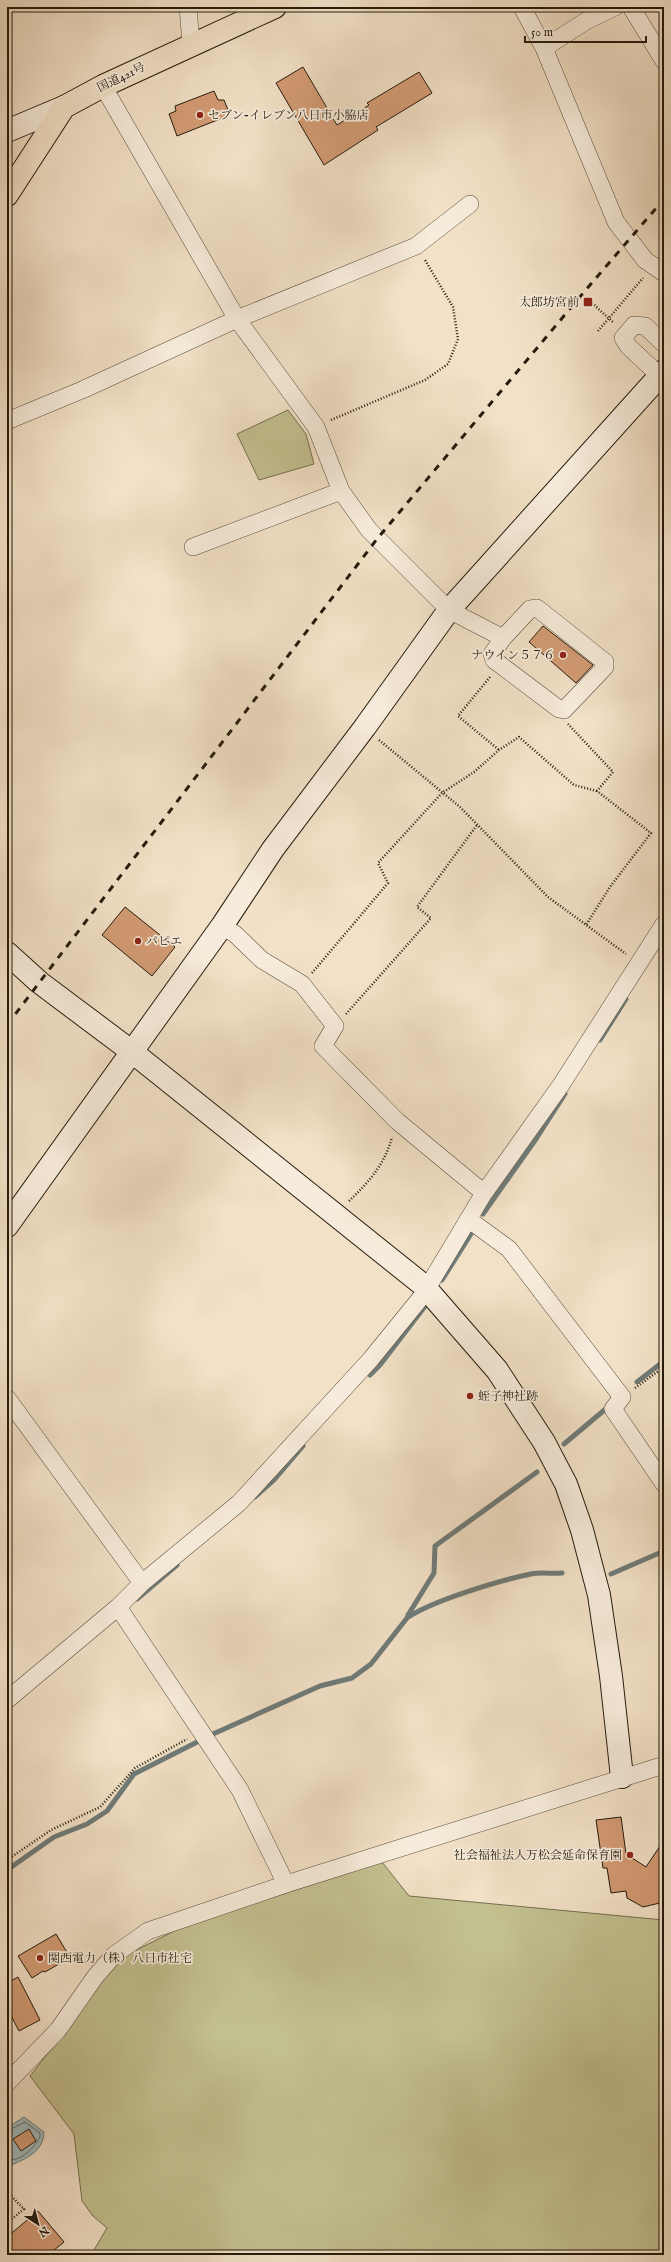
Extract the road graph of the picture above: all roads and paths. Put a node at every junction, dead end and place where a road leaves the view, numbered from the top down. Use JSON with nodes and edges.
{"nodes":[{"id":1,"x":188,"y":7,"type":"edge"},
{"id":2,"x":275,"y":7,"type":"edge"},
{"id":3,"x":522,"y":7,"type":"edge"},
{"id":4,"x":616,"y":7,"type":"edge"},
{"id":5,"x":631,"y":7,"type":"edge"},
{"id":6,"x":191,"y":44,"type":"junction"},
{"id":7,"x":544,"y":48,"type":"junction"},
{"id":8,"x":664,"y":61,"type":"edge"},
{"id":9,"x":102,"y":86,"type":"junction"},
{"id":10,"x":64,"y":107,"type":"junction"},
{"id":11,"x":7,"y":130,"type":"edge"},
{"id":12,"x":7,"y":195,"type":"edge"},
{"id":13,"x":470,"y":204,"type":"dead end"},
{"id":14,"x":416,"y":246,"type":"junction"},
{"id":15,"x":659,"y":270,"type":"edge"},
{"id":16,"x":592,"y":303,"type":"dead end"},
{"id":17,"x":609,"y":318,"type":"junction"},
{"id":18,"x":237,"y":319,"type":"junction"},
{"id":19,"x":617,"y":325,"type":"dead end"},
{"id":20,"x":598,"y":331,"type":"dead end"},
{"id":21,"x":664,"y":344,"type":"edge"},
{"id":22,"x":662,"y":373,"type":"edge"},
{"id":23,"x":7,"y":421,"type":"edge"},
{"id":24,"x":316,"y":427,"type":"junction"},
{"id":25,"x":341,"y":491,"type":"junction"},
{"id":26,"x":193,"y":547,"type":"dead end"},
{"id":27,"x":449,"y":610,"type":"junction"},
{"id":28,"x":503,"y":638,"type":"junction"},
{"id":29,"x":501,"y":665,"type":"junction"},
{"id":30,"x":564,"y":710,"type":"junction"},
{"id":31,"x":365,"y":727,"type":"junction"},
{"id":32,"x":499,"y":750,"type":"junction"},
{"id":33,"x":597,"y":791,"type":"junction"},
{"id":34,"x":442,"y":792,"type":"junction"},
{"id":35,"x":477,"y":825,"type":"junction"},
{"id":36,"x":664,"y":924,"type":"edge"},
{"id":37,"x":586,"y":925,"type":"junction"},
{"id":38,"x":222,"y":926,"type":"junction"},
{"id":39,"x":7,"y":953,"type":"edge"},
{"id":40,"x":639,"y":963,"type":"junction"},
{"id":41,"x":302,"y":984,"type":"junction"},
{"id":42,"x":335,"y":1026,"type":"junction"},
{"id":43,"x":131,"y":1051,"type":"junction"},
{"id":44,"x":397,"y":1121,"type":"junction"},
{"id":45,"x":484,"y":1193,"type":"junction"},
{"id":46,"x":335,"y":1214,"type":"junction"},
{"id":47,"x":468,"y":1219,"type":"junction"},
{"id":48,"x":7,"y":1226,"type":"edge"},
{"id":49,"x":426,"y":1288,"type":"junction"},
{"id":50,"x":664,"y":1367,"type":"edge"},
{"id":51,"x":622,"y":1397,"type":"junction"},
{"id":52,"x":7,"y":1398,"type":"edge"},
{"id":53,"x":664,"y":1484,"type":"edge"},
{"id":54,"x":142,"y":1583,"type":"junction"},
{"id":55,"x":118,"y":1607,"type":"junction"},
{"id":56,"x":7,"y":1700,"type":"edge"},
{"id":57,"x":201,"y":1731,"type":"junction"},
{"id":58,"x":664,"y":1765,"type":"edge"},
{"id":59,"x":622,"y":1777,"type":"junction"},
{"id":60,"x":7,"y":1860,"type":"edge"},
{"id":61,"x":286,"y":1884,"type":"junction"},
{"id":62,"x":7,"y":2083,"type":"edge"},
{"id":63,"x":7,"y":2192,"type":"edge"},
{"id":64,"x":7,"y":2223,"type":"edge"}],
"edges":[{"from":1,"to":6,"type":"street"},
{"from":2,"to":6,"type":"highway","name":"国道421号"},
{"from":3,"to":7,"type":"street"},
{"from":4,"to":7,"type":"street"},
{"from":5,"to":8,"type":"street"},
{"from":6,"to":9,"type":"highway","name":"国道421号"},
{"from":7,"to":15,"type":"street"},
{"from":9,"to":10,"type":"highway","name":"国道421号"},
{"from":9,"to":18,"type":"street"},
{"from":10,"to":11,"type":"street"},
{"from":10,"to":12,"type":"highway","name":"国道421号"},
{"from":13,"to":14,"type":"street"},
{"from":14,"to":18,"type":"street"},
{"from":14,"to":24,"type":"path"},
{"from":15,"to":17,"type":"path"},
{"from":16,"to":17,"type":"path"},
{"from":17,"to":19,"type":"path"},
{"from":17,"to":20,"type":"path"},
{"from":18,"to":23,"type":"street"},
{"from":18,"to":24,"type":"street"},
{"from":21,"to":22,"type":"street"},
{"from":22,"to":27,"type":"street"},
{"from":24,"to":25,"type":"street"},
{"from":25,"to":26,"type":"street"},
{"from":25,"to":27,"type":"street"},
{"from":27,"to":28,"type":"street"},
{"from":27,"to":31,"type":"street"},
{"from":28,"to":29,"type":"street"},
{"from":28,"to":30,"type":"street"},
{"from":29,"to":30,"type":"street"},
{"from":29,"to":32,"type":"path"},
{"from":30,"to":33,"type":"path"},
{"from":31,"to":34,"type":"path"},
{"from":31,"to":38,"type":"street"},
{"from":32,"to":33,"type":"path"},
{"from":32,"to":34,"type":"path"},
{"from":33,"to":37,"type":"path"},
{"from":34,"to":35,"type":"path"},
{"from":34,"to":41,"type":"path"},
{"from":35,"to":37,"type":"path"},
{"from":35,"to":42,"type":"path"},
{"from":36,"to":40,"type":"street"},
{"from":37,"to":40,"type":"path"},
{"from":38,"to":41,"type":"street"},
{"from":38,"to":43,"type":"street"},
{"from":39,"to":43,"type":"street"},
{"from":40,"to":45,"type":"street"},
{"from":41,"to":42,"type":"street"},
{"from":42,"to":44,"type":"street"},
{"from":43,"to":46,"type":"street"},
{"from":43,"to":48,"type":"street"},
{"from":44,"to":45,"type":"street"},
{"from":44,"to":46,"type":"path"},
{"from":45,"to":47,"type":"street"},
{"from":46,"to":49,"type":"street"},
{"from":47,"to":49,"type":"street"},
{"from":47,"to":51,"type":"street"},
{"from":49,"to":54,"type":"street"},
{"from":49,"to":59,"type":"street"},
{"from":50,"to":51,"type":"path"},
{"from":51,"to":53,"type":"street"},
{"from":52,"to":54,"type":"street"},
{"from":54,"to":55,"type":"street"},
{"from":55,"to":56,"type":"street"},
{"from":55,"to":57,"type":"street"},
{"from":57,"to":60,"type":"path"},
{"from":57,"to":61,"type":"street"},
{"from":58,"to":59,"type":"street"},
{"from":59,"to":61,"type":"street"},
{"from":61,"to":62,"type":"street"},
{"from":63,"to":64,"type":"path"}]}
